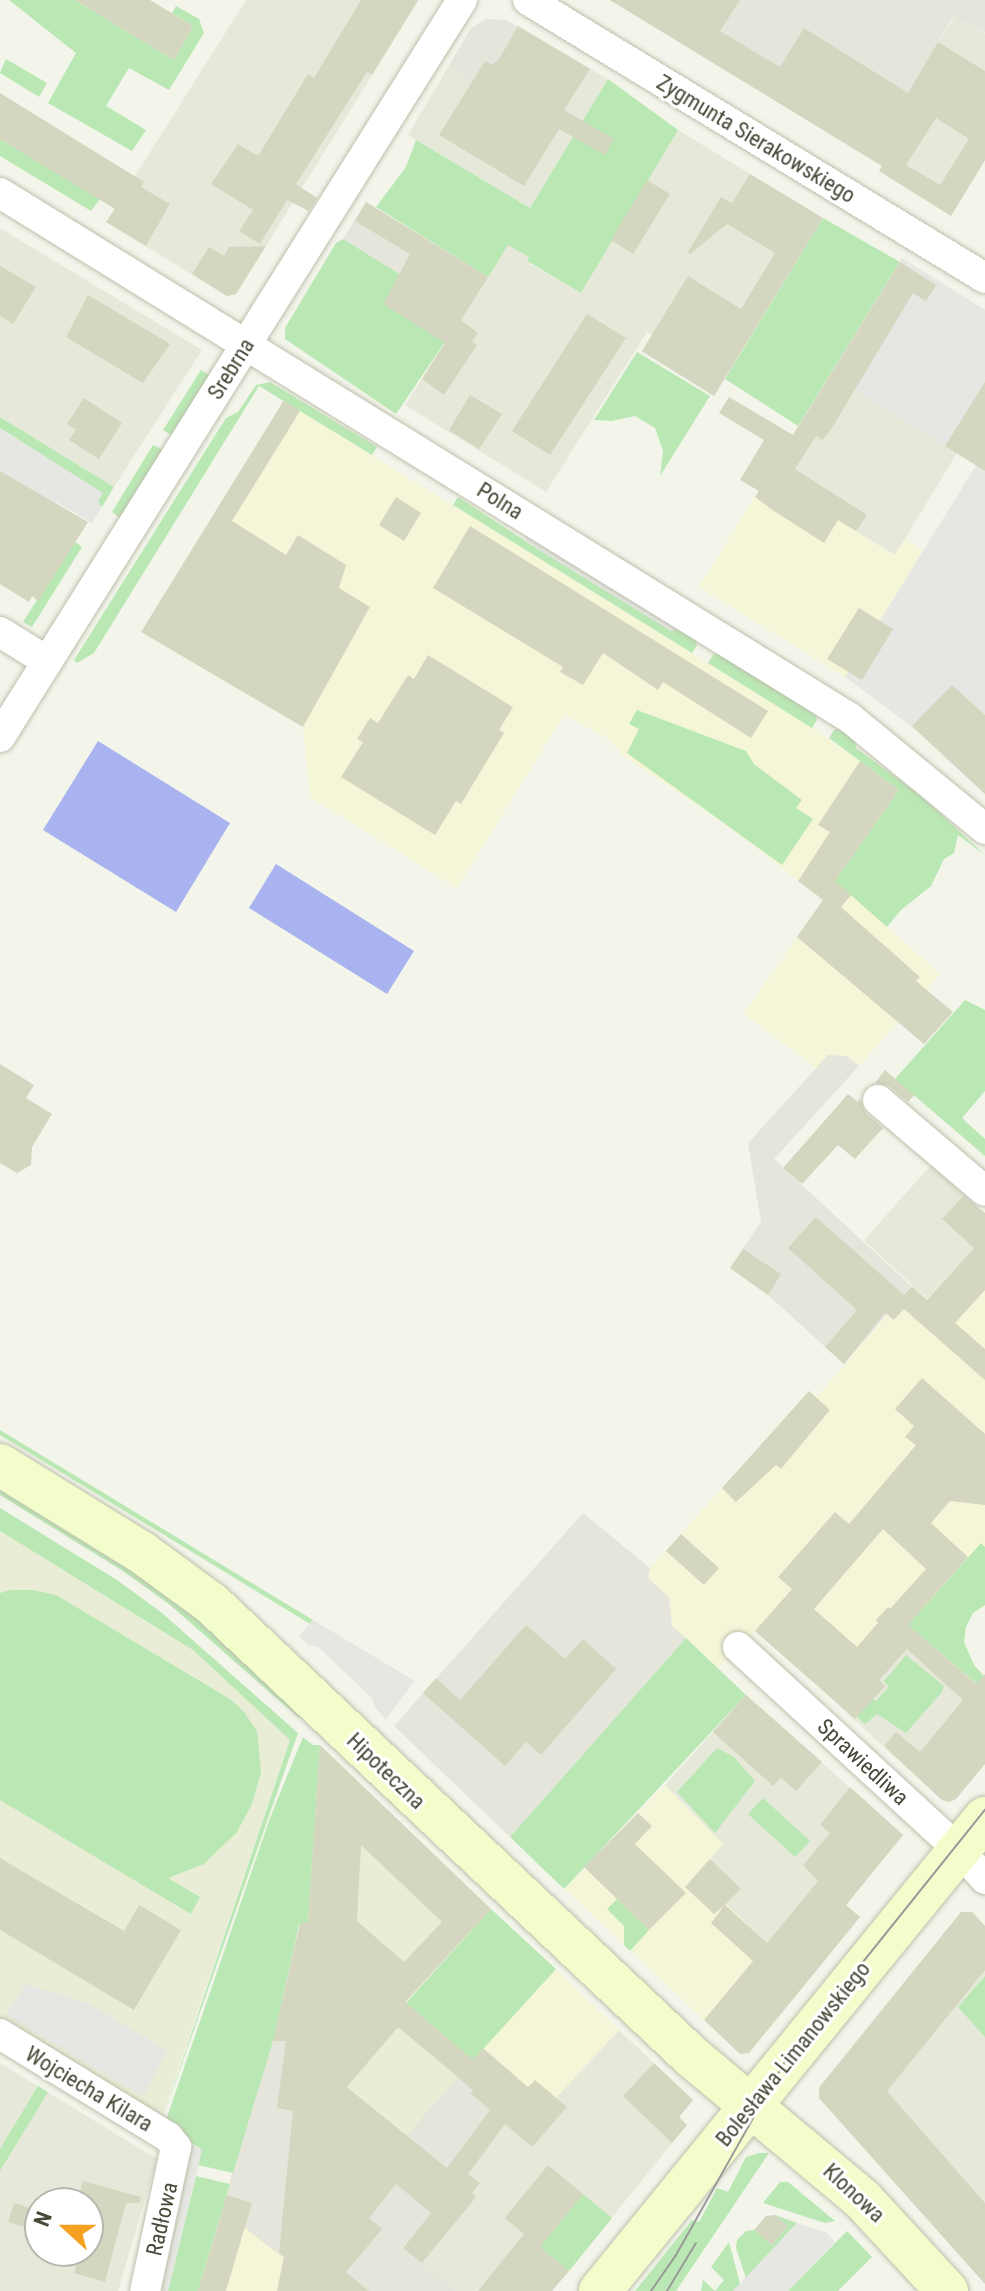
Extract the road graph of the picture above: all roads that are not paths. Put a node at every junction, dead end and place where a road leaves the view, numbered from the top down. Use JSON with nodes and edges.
{"nodes":[{"id":1,"x":462,"y":0,"type":"edge"},
{"id":2,"x":528,"y":0,"type":"edge"},
{"id":3,"x":0,"y":193,"type":"edge"},
{"id":4,"x":985,"y":278,"type":"edge"},
{"id":5,"x":247,"y":344,"type":"junction"},
{"id":6,"x":0,"y":632,"type":"edge"},
{"id":7,"x":47,"y":661,"type":"junction"},
{"id":8,"x":0,"y":737,"type":"edge"},
{"id":9,"x":985,"y":829,"type":"edge"},
{"id":10,"x":878,"y":1100,"type":"dead end"},
{"id":11,"x":985,"y":1191,"type":"edge"},
{"id":12,"x":0,"y":1465,"type":"edge"},
{"id":13,"x":738,"y":1647,"type":"dead end"},
{"id":14,"x":985,"y":1818,"type":"edge"},
{"id":15,"x":972,"y":1865,"type":"edge"},
{"id":16,"x":0,"y":2034,"type":"edge"},
{"id":17,"x":751,"y":2106,"type":"junction"},
{"id":18,"x":176,"y":2147,"type":"joint"},
{"id":19,"x":145,"y":2291,"type":"edge"},
{"id":20,"x":600,"y":2291,"type":"edge"},
{"id":21,"x":947,"y":2291,"type":"edge"}],
"edges":[{"from":1,"to":5,"type":"street","name":"Srebrna"},
{"from":2,"to":4,"type":"street","name":"Zygmunta Sierakowskiego"},
{"from":3,"to":5,"type":"street","name":"Polna"},
{"from":5,"to":7,"type":"street","name":"Srebrna"},
{"from":5,"to":9,"type":"street","name":"Polna"},
{"from":6,"to":7,"type":"street"},
{"from":7,"to":8,"type":"street","name":"Srebrna"},
{"from":10,"to":11,"type":"street"},
{"from":12,"to":17,"type":"street","name":"Hipoteczna"},
{"from":13,"to":15,"type":"street","name":"Sprawiedliwa"},
{"from":14,"to":15,"type":"street","name":"Bolesława Limanowskiego"},
{"from":15,"to":17,"type":"street","name":"Bolesława Limanowskiego"},
{"from":16,"to":18,"type":"street","name":"Wojciecha Kilara"},
{"from":17,"to":20,"type":"street","name":"Bolesława Limanowskiego"},
{"from":17,"to":21,"type":"street","name":"Klonowa"},
{"from":18,"to":19,"type":"street","name":"Radłowa"}]}
